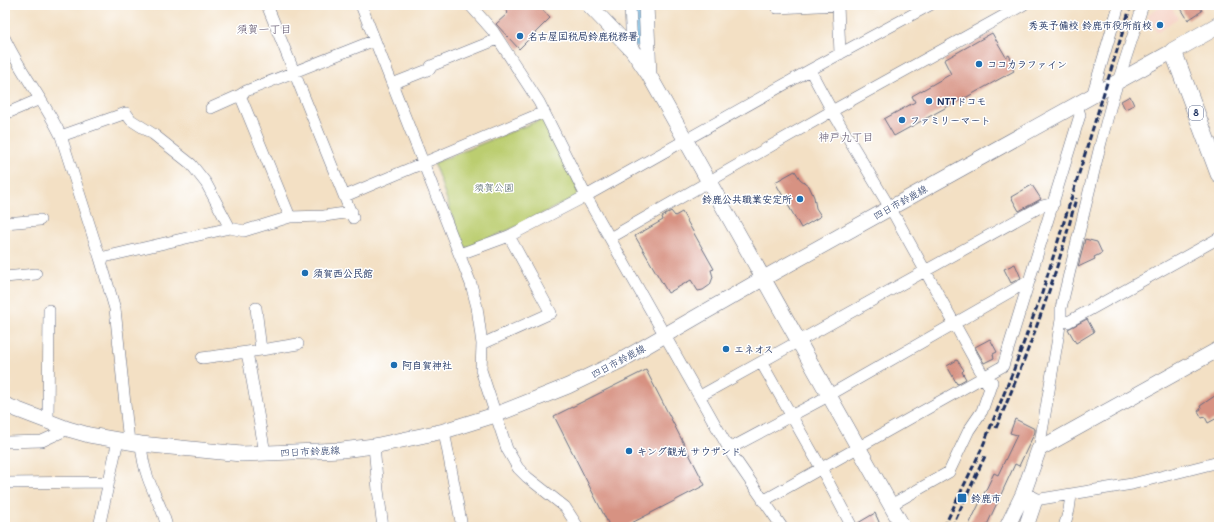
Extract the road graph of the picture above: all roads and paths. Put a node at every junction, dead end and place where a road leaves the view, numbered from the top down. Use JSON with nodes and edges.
{"nodes":[{"id":1,"x":267,"y":5,"type":"edge"},
{"id":2,"x":361,"y":5,"type":"edge"},
{"id":3,"x":470,"y":5,"type":"edge"},
{"id":4,"x":589,"y":5,"type":"edge"},
{"id":5,"x":630,"y":5,"type":"edge"},
{"id":6,"x":646,"y":5,"type":"edge"},
{"id":7,"x":838,"y":5,"type":"edge"},
{"id":8,"x":930,"y":5,"type":"edge"},
{"id":9,"x":1023,"y":5,"type":"edge"},
{"id":10,"x":1120,"y":5,"type":"edge"},
{"id":11,"x":1143,"y":5,"type":"edge"},
{"id":12,"x":777,"y":8,"type":"dead end"},
{"id":13,"x":1219,"y":26,"type":"edge"},
{"id":14,"x":5,"y":39,"type":"edge"},
{"id":15,"x":498,"y":39,"type":"junction"},
{"id":16,"x":375,"y":40,"type":"junction"},
{"id":17,"x":632,"y":50,"type":"junction"},
{"id":18,"x":1173,"y":51,"type":"junction"},
{"id":19,"x":840,"y":54,"type":"junction"},
{"id":20,"x":810,"y":70,"type":"junction"},
{"id":21,"x":294,"y":73,"type":"junction"},
{"id":22,"x":649,"y":75,"type":"junction"},
{"id":23,"x":1119,"y":81,"type":"junction"},
{"id":24,"x":392,"y":84,"type":"junction"},
{"id":25,"x":240,"y":95,"type":"junction"},
{"id":26,"x":1092,"y":96,"type":"junction"},
{"id":27,"x":40,"y":99,"type":"junction"},
{"id":28,"x":1077,"y":105,"type":"junction"},
{"id":29,"x":211,"y":108,"type":"dead end"},
{"id":30,"x":832,"y":111,"type":"junction"},
{"id":31,"x":544,"y":112,"type":"junction"},
{"id":32,"x":5,"y":114,"type":"edge"},
{"id":33,"x":61,"y":136,"type":"junction"},
{"id":34,"x":685,"y":140,"type":"junction"},
{"id":35,"x":424,"y":163,"type":"junction"},
{"id":36,"x":1219,"y":174,"type":"edge"},
{"id":37,"x":708,"y":182,"type":"junction"},
{"id":38,"x":345,"y":196,"type":"junction"},
{"id":39,"x":586,"y":196,"type":"junction"},
{"id":40,"x":1054,"y":203,"type":"junction"},
{"id":41,"x":890,"y":208,"type":"junction"},
{"id":42,"x":290,"y":217,"type":"junction"},
{"id":43,"x":40,"y":220,"type":"dead end"},
{"id":44,"x":5,"y":223,"type":"edge"},
{"id":45,"x":230,"y":228,"type":"junction"},
{"id":46,"x":509,"y":236,"type":"junction"},
{"id":47,"x":610,"y":238,"type":"junction"},
{"id":48,"x":1219,"y":238,"type":"edge"},
{"id":49,"x":460,"y":254,"type":"junction"},
{"id":50,"x":100,"y":258,"type":"junction"},
{"id":51,"x":925,"y":271,"type":"junction"},
{"id":52,"x":36,"y":274,"type":"dead end"},
{"id":53,"x":5,"y":277,"type":"edge"},
{"id":54,"x":764,"y":278,"type":"junction"},
{"id":55,"x":1029,"y":281,"type":"junction"},
{"id":56,"x":256,"y":308,"type":"dead end"},
{"id":57,"x":49,"y":310,"type":"dead end"},
{"id":58,"x":1061,"y":320,"type":"junction"},
{"id":59,"x":956,"y":324,"type":"junction"},
{"id":60,"x":665,"y":334,"type":"junction"},
{"id":61,"x":799,"y":341,"type":"junction"},
{"id":62,"x":298,"y":344,"type":"dead end"},
{"id":63,"x":482,"y":344,"type":"junction"},
{"id":64,"x":1219,"y":349,"type":"edge"},
{"id":65,"x":261,"y":350,"type":"junction"},
{"id":66,"x":247,"y":352,"type":"junction"},
{"id":67,"x":202,"y":358,"type":"dead end"},
{"id":68,"x":761,"y":362,"type":"junction"},
{"id":69,"x":995,"y":371,"type":"junction"},
{"id":70,"x":985,"y":377,"type":"junction"},
{"id":71,"x":990,"y":388,"type":"junction"},
{"id":72,"x":829,"y":394,"type":"junction"},
{"id":73,"x":700,"y":396,"type":"junction"},
{"id":74,"x":5,"y":405,"type":"edge"},
{"id":75,"x":495,"y":415,"type":"junction"},
{"id":76,"x":791,"y":416,"type":"junction"},
{"id":77,"x":48,"y":420,"type":"junction"},
{"id":78,"x":68,"y":428,"type":"junction"},
{"id":79,"x":444,"y":431,"type":"junction"},
{"id":80,"x":5,"y":442,"type":"edge"},
{"id":81,"x":129,"y":442,"type":"junction"},
{"id":82,"x":374,"y":446,"type":"junction"},
{"id":83,"x":858,"y":446,"type":"junction"},
{"id":84,"x":729,"y":449,"type":"junction"},
{"id":85,"x":1039,"y":449,"type":"junction"},
{"id":86,"x":265,"y":453,"type":"junction"},
{"id":87,"x":1219,"y":462,"type":"edge"},
{"id":88,"x":821,"y":468,"type":"junction"},
{"id":89,"x":109,"y":482,"type":"junction"},
{"id":90,"x":5,"y":483,"type":"edge"},
{"id":91,"x":1071,"y":495,"type":"junction"},
{"id":92,"x":1029,"y":497,"type":"junction"},
{"id":93,"x":763,"y":501,"type":"junction"},
{"id":94,"x":891,"y":505,"type":"junction"},
{"id":95,"x":99,"y":527,"type":"edge"},
{"id":96,"x":167,"y":527,"type":"edge"},
{"id":97,"x":383,"y":527,"type":"edge"},
{"id":98,"x":462,"y":527,"type":"edge"},
{"id":99,"x":578,"y":527,"type":"edge"},
{"id":100,"x":782,"y":527,"type":"edge"},
{"id":101,"x":852,"y":527,"type":"edge"},
{"id":102,"x":903,"y":527,"type":"edge"},
{"id":103,"x":1007,"y":527,"type":"edge"},
{"id":104,"x":1026,"y":527,"type":"edge"},
{"id":105,"x":1064,"y":527,"type":"edge"}],
"edges":[{"from":1,"to":21,"type":"street"},
{"from":2,"to":16,"type":"street"},
{"from":3,"to":15,"type":"street"},
{"from":4,"to":17,"type":"main road"},
{"from":5,"to":17,"type":"street"},
{"from":6,"to":22,"type":"main road"},
{"from":7,"to":12,"type":"street"},
{"from":7,"to":19,"type":"street"},
{"from":8,"to":19,"type":"street"},
{"from":9,"to":30,"type":"street"},
{"from":10,"to":26,"type":"street"},
{"from":11,"to":23,"type":"street"},
{"from":13,"to":18,"type":"main road"},
{"from":14,"to":27,"type":"street"},
{"from":15,"to":24,"type":"street"},
{"from":15,"to":31,"type":"street"},
{"from":16,"to":21,"type":"street"},
{"from":16,"to":24,"type":"street"},
{"from":17,"to":22,"type":"main road"},
{"from":18,"to":23,"type":"main road","name":"四日市鈴鹿線"},
{"from":18,"to":36,"type":"main road","number":"8"},
{"from":19,"to":20,"type":"street"},
{"from":20,"to":30,"type":"street"},
{"from":20,"to":34,"type":"street"},
{"from":21,"to":25,"type":"street"},
{"from":21,"to":38,"type":"street"},
{"from":22,"to":34,"type":"main road"},
{"from":23,"to":26,"type":"main road","name":"四日市鈴鹿線"},
{"from":23,"to":58,"type":"street"},
{"from":24,"to":35,"type":"street"},
{"from":25,"to":29,"type":"street"},
{"from":25,"to":42,"type":"street"},
{"from":26,"to":28,"type":"main road","name":"四日市鈴鹿線"},
{"from":27,"to":32,"type":"street"},
{"from":27,"to":33,"type":"street"},
{"from":28,"to":40,"type":"street"},
{"from":28,"to":41,"type":"main road","name":"四日市鈴鹿線"},
{"from":30,"to":37,"type":"street"},
{"from":30,"to":41,"type":"street"},
{"from":31,"to":35,"type":"street"},
{"from":31,"to":39,"type":"street"},
{"from":33,"to":45,"type":"street"},
{"from":33,"to":50,"type":"street"},
{"from":34,"to":37,"type":"main road"},
{"from":34,"to":39,"type":"street"},
{"from":35,"to":38,"type":"street"},
{"from":35,"to":49,"type":"street"},
{"from":37,"to":47,"type":"street"},
{"from":37,"to":54,"type":"main road"},
{"from":38,"to":42,"type":"street"},
{"from":39,"to":46,"type":"street"},
{"from":39,"to":47,"type":"street"},
{"from":40,"to":51,"type":"street"},
{"from":40,"to":55,"type":"street"},
{"from":41,"to":51,"type":"street"},
{"from":41,"to":54,"type":"main road","name":"四日市鈴鹿線"},
{"from":42,"to":45,"type":"street"},
{"from":43,"to":44,"type":"street"},
{"from":45,"to":50,"type":"street"},
{"from":46,"to":49,"type":"street"},
{"from":46,"to":63,"type":"street"},
{"from":47,"to":60,"type":"street"},
{"from":48,"to":58,"type":"street"},
{"from":49,"to":63,"type":"street"},
{"from":50,"to":81,"type":"street"},
{"from":51,"to":59,"type":"street"},
{"from":51,"to":61,"type":"street"},
{"from":52,"to":53,"type":"street"},
{"from":54,"to":60,"type":"main road","name":"四日市鈴鹿線"},
{"from":54,"to":61,"type":"main road"},
{"from":55,"to":59,"type":"street"},
{"from":55,"to":69,"type":"street"},
{"from":56,"to":65,"type":"street"},
{"from":57,"to":77,"type":"street"},
{"from":58,"to":85,"type":"street"},
{"from":59,"to":70,"type":"street"},
{"from":59,"to":72,"type":"street"},
{"from":60,"to":73,"type":"street"},
{"from":60,"to":75,"type":"main road","name":"四日市鈴鹿線"},
{"from":61,"to":68,"type":"street"},
{"from":61,"to":72,"type":"main road"},
{"from":62,"to":65,"type":"street"},
{"from":63,"to":75,"type":"street"},
{"from":64,"to":85,"type":"main road"},
{"from":65,"to":66,"type":"street"},
{"from":66,"to":67,"type":"street"},
{"from":66,"to":86,"type":"street"},
{"from":68,"to":73,"type":"street"},
{"from":68,"to":76,"type":"street"},
{"from":69,"to":70,"type":"street"},
{"from":69,"to":71,"type":"street"},
{"from":70,"to":71,"type":"street"},
{"from":70,"to":83,"type":"street"},
{"from":71,"to":94,"type":"street"},
{"from":72,"to":76,"type":"street"},
{"from":72,"to":83,"type":"main road"},
{"from":73,"to":84,"type":"street"},
{"from":74,"to":77,"type":"main road","name":"四日市鈴鹿線"},
{"from":75,"to":79,"type":"main road","name":"四日市鈴鹿線"},
{"from":75,"to":99,"type":"street"},
{"from":76,"to":84,"type":"street"},
{"from":76,"to":88,"type":"street"},
{"from":77,"to":78,"type":"main road","name":"四日市鈴鹿線"},
{"from":78,"to":80,"type":"street"},
{"from":78,"to":81,"type":"main road","name":"四日市鈴鹿線"},
{"from":79,"to":82,"type":"main road","name":"四日市鈴鹿線"},
{"from":79,"to":98,"type":"street"},
{"from":81,"to":86,"type":"main road","name":"四日市鈴鹿線"},
{"from":81,"to":89,"type":"street"},
{"from":81,"to":96,"type":"street"},
{"from":82,"to":86,"type":"main road","name":"四日市鈴鹿線"},
{"from":82,"to":97,"type":"street"},
{"from":83,"to":88,"type":"street"},
{"from":83,"to":94,"type":"main road"},
{"from":84,"to":93,"type":"street"},
{"from":85,"to":92,"type":"main road"},
{"from":87,"to":91,"type":"street"},
{"from":88,"to":93,"type":"street"},
{"from":88,"to":101,"type":"street"},
{"from":89,"to":90,"type":"street"},
{"from":89,"to":95,"type":"street"},
{"from":91,"to":92,"type":"street"},
{"from":91,"to":105,"type":"street"},
{"from":92,"to":103,"type":"main road"},
{"from":92,"to":104,"type":"main road"},
{"from":93,"to":100,"type":"street"},
{"from":94,"to":102,"type":"main road"}]}
